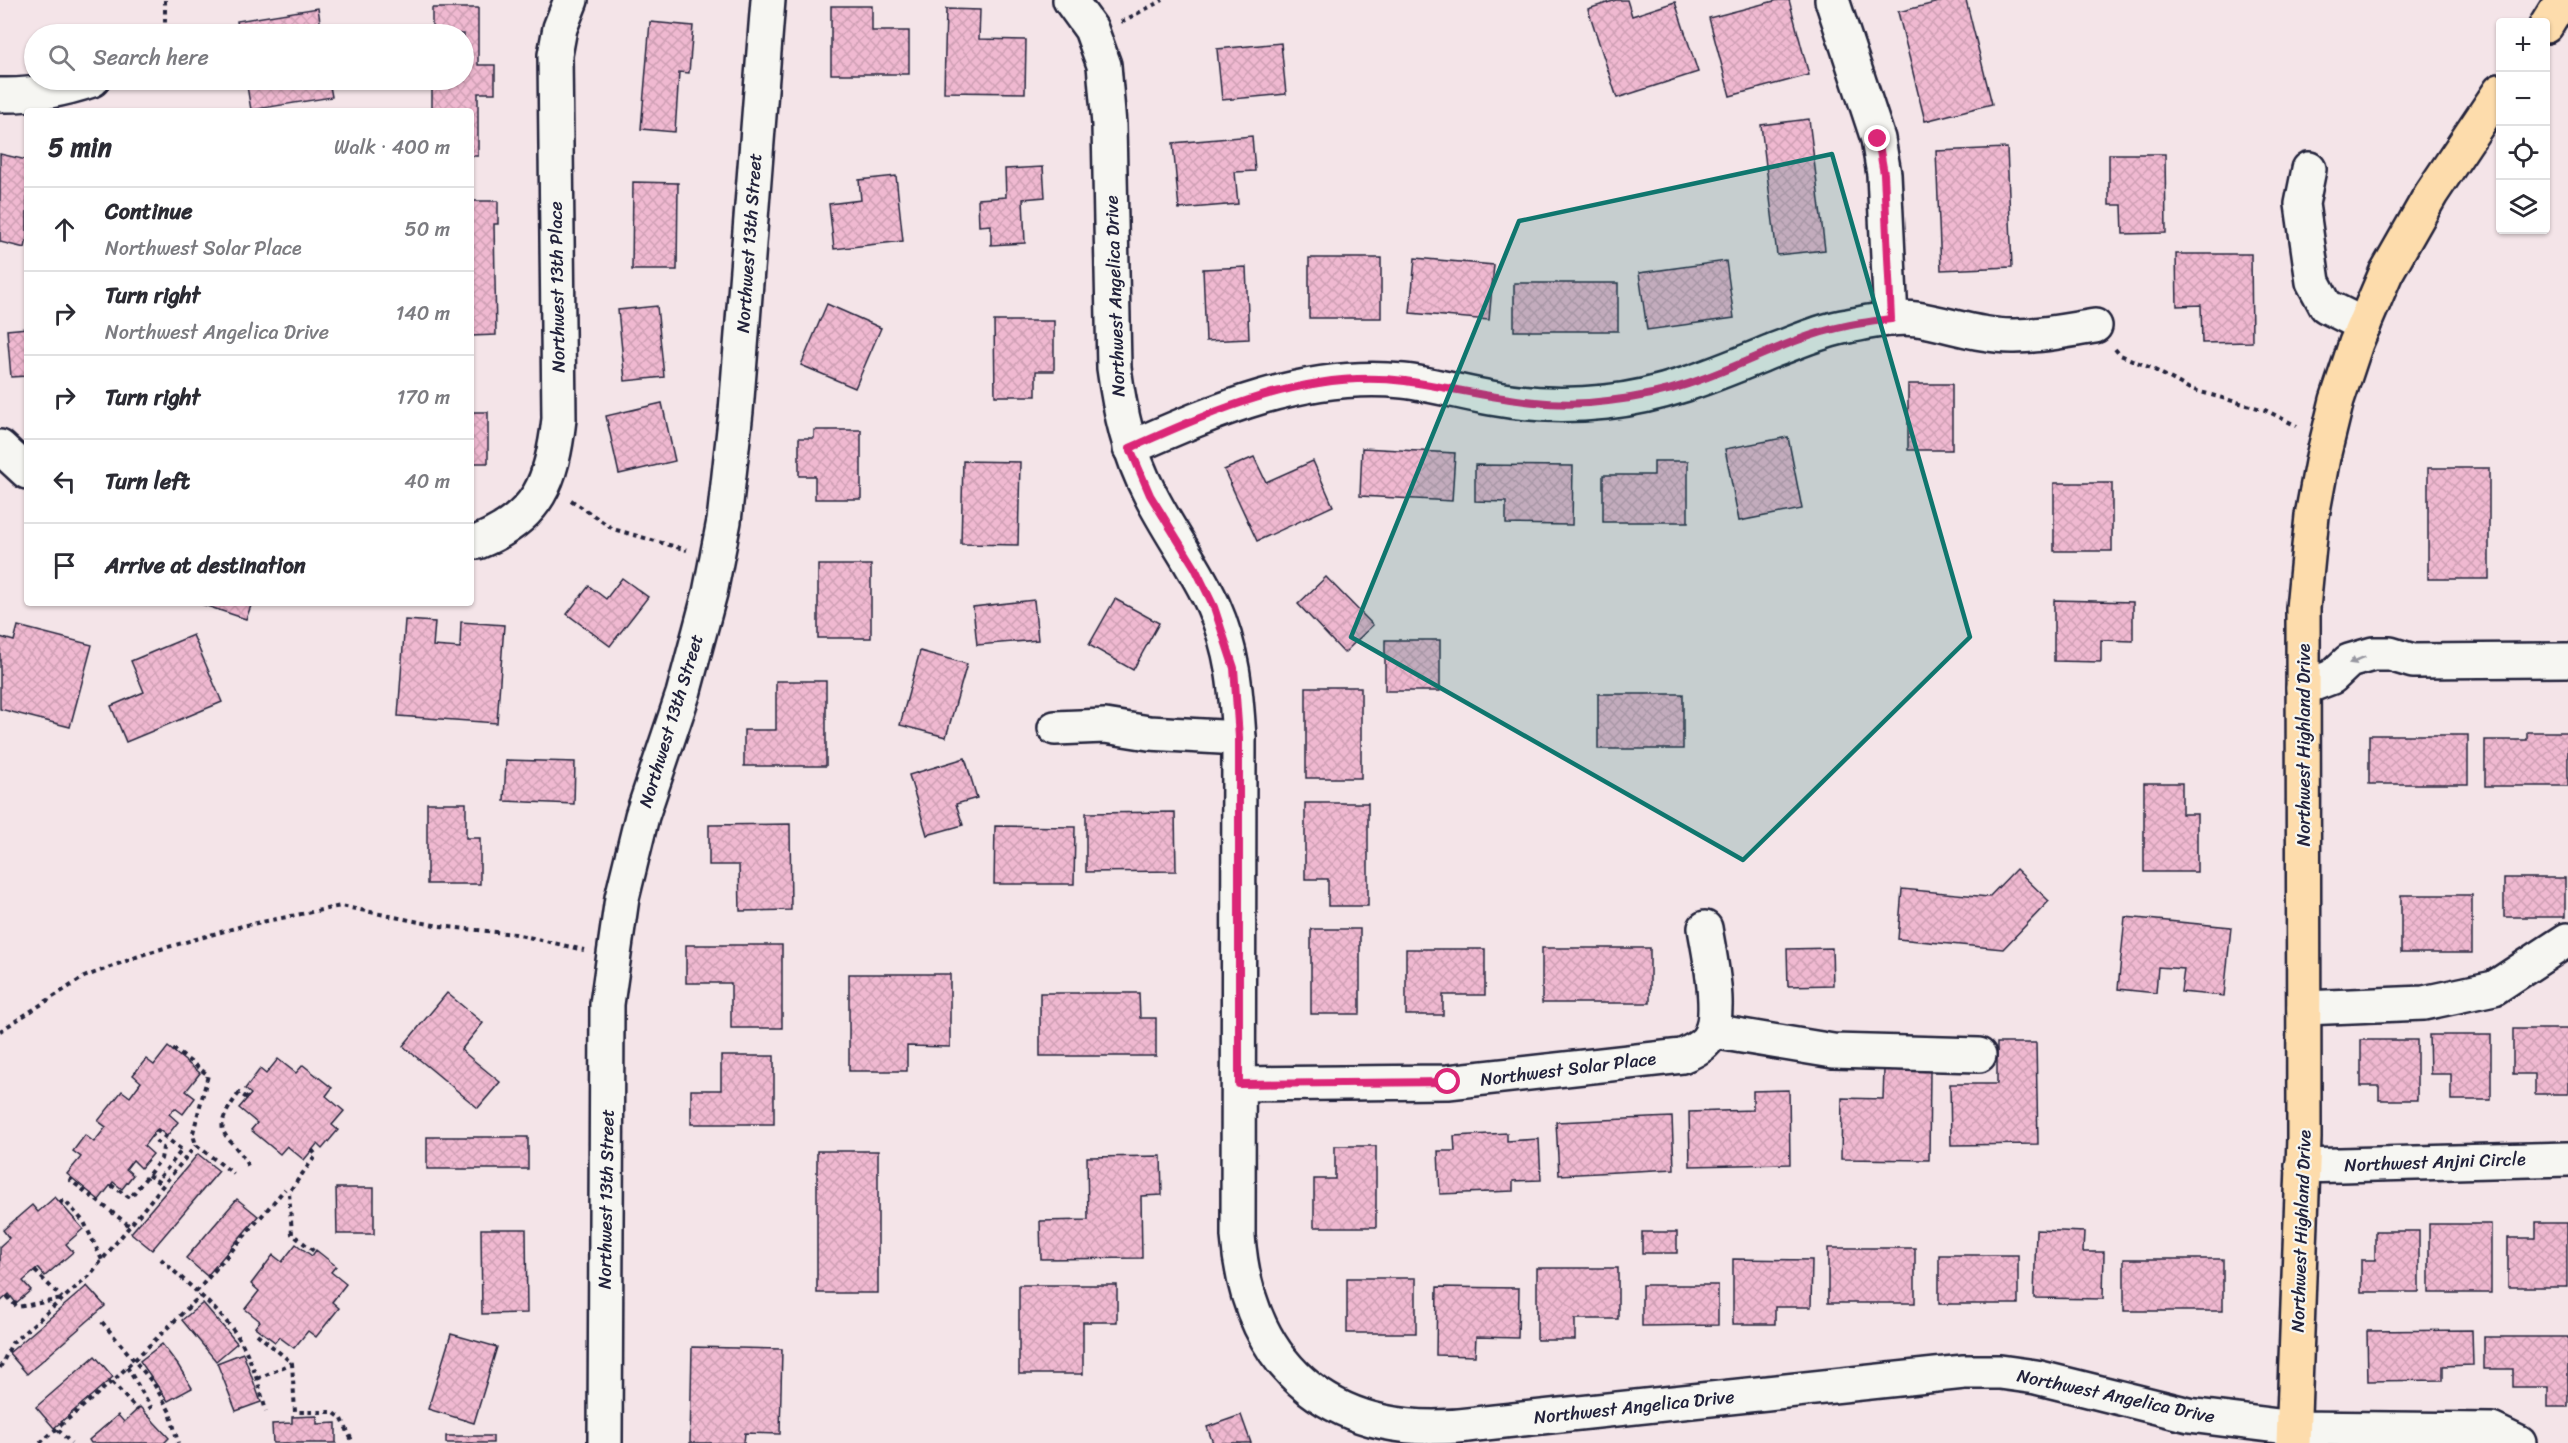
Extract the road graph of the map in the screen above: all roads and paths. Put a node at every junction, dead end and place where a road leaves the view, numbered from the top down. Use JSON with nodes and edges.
{"nodes":[{"id":1,"x":165,"y":0,"type":"edge"},
{"id":2,"x":571,"y":0,"type":"edge"},
{"id":3,"x":768,"y":0,"type":"edge"},
{"id":4,"x":1070,"y":0,"type":"edge"},
{"id":5,"x":1163,"y":0,"type":"edge"},
{"id":6,"x":1832,"y":0,"type":"edge"},
{"id":7,"x":2562,"y":0,"type":"edge"},
{"id":8,"x":2550,"y":20,"type":"edge"},
{"id":9,"x":165,"y":24,"type":"edge"},
{"id":10,"x":1091,"y":29,"type":"junction"},
{"id":11,"x":52,"y":90,"type":"edge"},
{"id":12,"x":0,"y":95,"type":"edge"},
{"id":13,"x":2496,"y":98,"type":"edge"},
{"id":14,"x":2309,"y":169,"type":"dead end"},
{"id":15,"x":1891,"y":319,"type":"junction"},
{"id":16,"x":2364,"y":326,"type":"junction"},
{"id":17,"x":2095,"y":327,"type":"joint"},
{"id":18,"x":2301,"y":428,"type":"dead end"},
{"id":19,"x":0,"y":447,"type":"edge"},
{"id":20,"x":1130,"y":448,"type":"junction"},
{"id":21,"x":24,"y":469,"type":"edge"},
{"id":22,"x":544,"y":484,"type":"junction"},
{"id":23,"x":478,"y":542,"type":"dead end"},
{"id":24,"x":716,"y":559,"type":"junction"},
{"id":25,"x":2568,"y":660,"type":"edge"},
{"id":26,"x":2303,"y":688,"type":"junction"},
{"id":27,"x":1055,"y":728,"type":"dead end"},
{"id":28,"x":1239,"y":738,"type":"junction"},
{"id":29,"x":1705,"y":928,"type":"dead end"},
{"id":30,"x":2567,"y":940,"type":"edge"},
{"id":31,"x":614,"y":957,"type":"junction"},
{"id":32,"x":2304,"y":1008,"type":"junction"},
{"id":33,"x":0,"y":1031,"type":"edge"},
{"id":34,"x":1712,"y":1031,"type":"junction"},
{"id":35,"x":174,"y":1052,"type":"dead end"},
{"id":36,"x":1979,"y":1055,"type":"dead end"},
{"id":37,"x":1239,"y":1084,"type":"junction"},
{"id":38,"x":247,"y":1098,"type":"dead end"},
{"id":39,"x":156,"y":1130,"type":"dead end"},
{"id":40,"x":152,"y":1136,"type":"dead end"},
{"id":41,"x":196,"y":1145,"type":"junction"},
{"id":42,"x":312,"y":1150,"type":"dead end"},
{"id":43,"x":2568,"y":1159,"type":"edge"},
{"id":44,"x":2302,"y":1166,"type":"junction"},
{"id":45,"x":249,"y":1168,"type":"dead end"},
{"id":46,"x":234,"y":1174,"type":"dead end"},
{"id":47,"x":148,"y":1175,"type":"junction"},
{"id":48,"x":72,"y":1178,"type":"dead end"},
{"id":49,"x":157,"y":1181,"type":"junction"},
{"id":50,"x":111,"y":1185,"type":"dead end"},
{"id":51,"x":163,"y":1185,"type":"junction"},
{"id":52,"x":285,"y":1189,"type":"dead end"},
{"id":53,"x":60,"y":1203,"type":"dead end"},
{"id":54,"x":130,"y":1226,"type":"junction"},
{"id":55,"x":315,"y":1252,"type":"dead end"},
{"id":56,"x":161,"y":1259,"type":"dead end"},
{"id":57,"x":102,"y":1260,"type":"junction"},
{"id":58,"x":34,"y":1271,"type":"dead end"},
{"id":59,"x":196,"y":1292,"type":"junction"},
{"id":60,"x":7,"y":1296,"type":"dead end"},
{"id":61,"x":200,"y":1296,"type":"junction"},
{"id":62,"x":63,"y":1299,"type":"junction"},
{"id":63,"x":102,"y":1322,"type":"dead end"},
{"id":64,"x":256,"y":1334,"type":"dead end"},
{"id":65,"x":135,"y":1360,"type":"junction"},
{"id":66,"x":292,"y":1363,"type":"junction"},
{"id":67,"x":127,"y":1367,"type":"junction"},
{"id":68,"x":0,"y":1368,"type":"edge"},
{"id":69,"x":257,"y":1379,"type":"junction"},
{"id":70,"x":112,"y":1382,"type":"junction"},
{"id":71,"x":137,"y":1410,"type":"dead end"},
{"id":72,"x":266,"y":1411,"type":"dead end"},
{"id":73,"x":145,"y":1412,"type":"dead end"},
{"id":74,"x":58,"y":1430,"type":"junction"},
{"id":75,"x":2293,"y":1435,"type":"edge"},
{"id":76,"x":40,"y":1443,"type":"edge"},
{"id":77,"x":71,"y":1443,"type":"edge"},
{"id":78,"x":178,"y":1443,"type":"edge"},
{"id":79,"x":353,"y":1443,"type":"edge"},
{"id":80,"x":605,"y":1443,"type":"edge"},
{"id":81,"x":2519,"y":1443,"type":"edge"}],
"edges":[{"from":1,"to":9,"type":"path"},
{"from":2,"to":22,"type":"street","name":"Northwest 13th Place"},
{"from":3,"to":24,"type":"street","name":"Northwest 13th Street"},
{"from":4,"to":10,"type":"street","name":"Northwest Angelica Drive"},
{"from":5,"to":10,"type":"path"},
{"from":6,"to":15,"type":"street"},
{"from":7,"to":8,"type":"main road"},
{"from":10,"to":20,"type":"street","name":"Northwest Angelica Drive"},
{"from":11,"to":12,"type":"street"},
{"from":13,"to":16,"type":"main road","name":"Northwest Highland Drive"},
{"from":14,"to":16,"type":"street"},
{"from":15,"to":17,"type":"street"},
{"from":15,"to":20,"type":"street"},
{"from":16,"to":26,"type":"main road","name":"Northwest Highland Drive"},
{"from":17,"to":18,"type":"path"},
{"from":19,"to":21,"type":"street"},
{"from":20,"to":28,"type":"street","name":"Northwest Angelica Drive"},
{"from":22,"to":23,"type":"street","name":"Northwest 13th Place"},
{"from":22,"to":24,"type":"path"},
{"from":24,"to":31,"type":"street","name":"Northwest 13th Street"},
{"from":25,"to":26,"type":"street","one_way":true},
{"from":26,"to":32,"type":"main road","name":"Northwest Highland Drive"},
{"from":27,"to":28,"type":"street"},
{"from":28,"to":37,"type":"street","name":"Northwest Angelica Drive"},
{"from":29,"to":34,"type":"street"},
{"from":30,"to":32,"type":"street"},
{"from":31,"to":33,"type":"path"},
{"from":31,"to":80,"type":"street","name":"Northwest 13th Street"},
{"from":32,"to":44,"type":"main road","name":"Northwest Highland Drive"},
{"from":34,"to":36,"type":"street"},
{"from":34,"to":37,"type":"street","name":"Northwest Solar Place"},
{"from":35,"to":41,"type":"path"},
{"from":37,"to":75,"type":"street","name":"Northwest Angelica Drive"},
{"from":38,"to":45,"type":"path"},
{"from":39,"to":49,"type":"path"},
{"from":40,"to":47,"type":"path"},
{"from":41,"to":46,"type":"path"},
{"from":41,"to":51,"type":"path"},
{"from":42,"to":55,"type":"path"},
{"from":43,"to":44,"type":"street","name":"Northwest Anjni Circle"},
{"from":44,"to":75,"type":"main road","name":"Northwest Highland Drive"},
{"from":47,"to":49,"type":"path"},
{"from":47,"to":50,"type":"path"},
{"from":48,"to":54,"type":"path"},
{"from":49,"to":51,"type":"path"},
{"from":51,"to":54,"type":"path"},
{"from":52,"to":59,"type":"path"},
{"from":53,"to":57,"type":"path"},
{"from":54,"to":57,"type":"path"},
{"from":56,"to":59,"type":"path"},
{"from":57,"to":62,"type":"path"},
{"from":58,"to":62,"type":"path"},
{"from":59,"to":61,"type":"path"},
{"from":60,"to":62,"type":"path"},
{"from":61,"to":65,"type":"path"},
{"from":61,"to":69,"type":"path"},
{"from":62,"to":68,"type":"path"},
{"from":63,"to":65,"type":"path"},
{"from":64,"to":66,"type":"path"},
{"from":65,"to":67,"type":"path"},
{"from":65,"to":78,"type":"path"},
{"from":66,"to":69,"type":"path"},
{"from":66,"to":79,"type":"path"},
{"from":67,"to":70,"type":"path"},
{"from":67,"to":73,"type":"path"},
{"from":69,"to":72,"type":"path"},
{"from":70,"to":71,"type":"path"},
{"from":70,"to":74,"type":"path"},
{"from":74,"to":76,"type":"path"},
{"from":74,"to":77,"type":"path"},
{"from":75,"to":81,"type":"street"}]}
